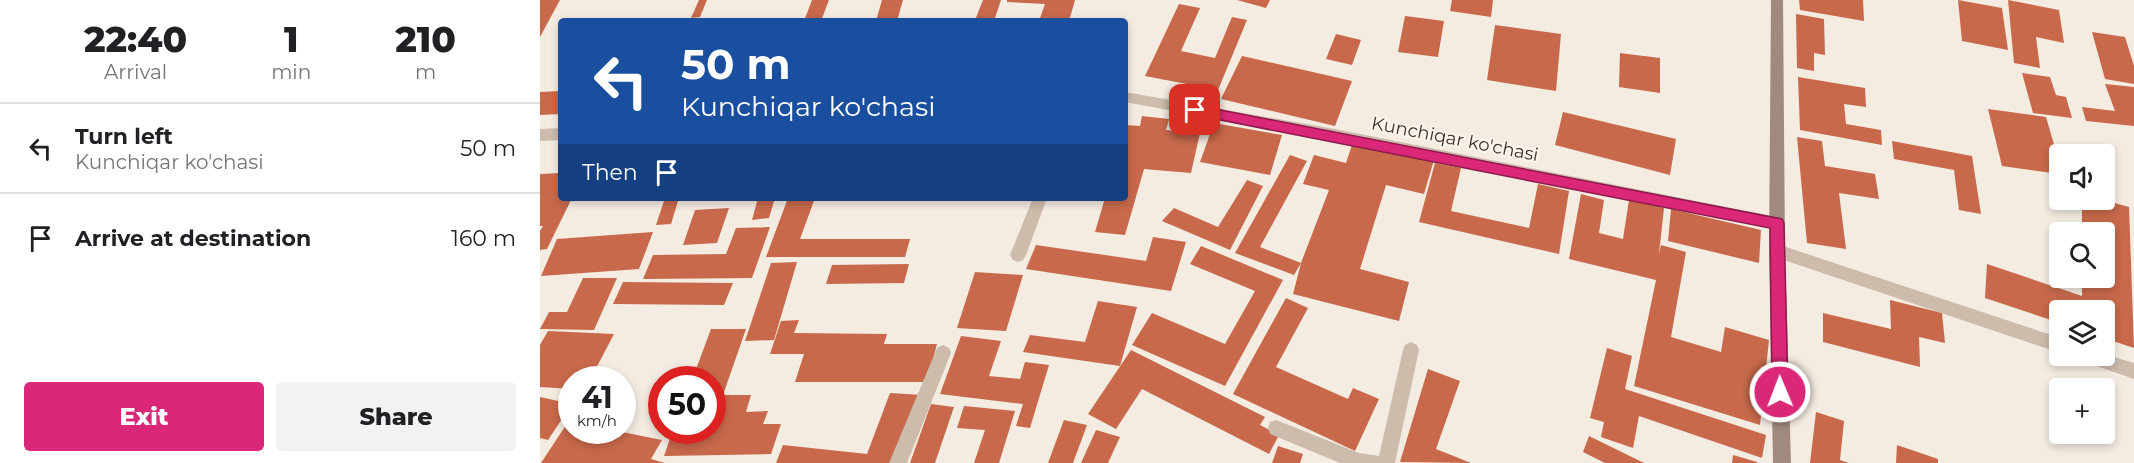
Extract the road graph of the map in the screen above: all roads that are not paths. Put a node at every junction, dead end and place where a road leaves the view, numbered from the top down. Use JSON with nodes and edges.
{"nodes":[{"id":1,"x":1777,"y":0,"type":"edge"},
{"id":2,"x":1128,"y":98,"type":"edge"},
{"id":3,"x":558,"y":134,"type":"edge"},
{"id":4,"x":540,"y":135,"type":"edge"},
{"id":5,"x":1039,"y":201,"type":"edge"},
{"id":6,"x":1777,"y":223,"type":"junction"},
{"id":7,"x":1777,"y":251,"type":"junction"},
{"id":8,"x":1018,"y":255,"type":"dead end"},
{"id":9,"x":2049,"y":342,"type":"edge"},
{"id":10,"x":1411,"y":350,"type":"dead end"},
{"id":11,"x":943,"y":353,"type":"dead end"},
{"id":12,"x":2115,"y":365,"type":"edge"},
{"id":13,"x":2134,"y":371,"type":"edge"},
{"id":14,"x":1276,"y":428,"type":"dead end"},
{"id":15,"x":898,"y":463,"type":"edge"},
{"id":16,"x":1376,"y":463,"type":"edge"},
{"id":17,"x":1386,"y":463,"type":"edge"},
{"id":18,"x":1782,"y":463,"type":"edge"}],
"edges":[{"from":1,"to":6,"type":"main road"},
{"from":2,"to":6,"type":"street","name":"Kunchiqar ko'chasi"},
{"from":3,"to":4,"type":"street"},
{"from":5,"to":8,"type":"street"},
{"from":6,"to":7,"type":"main road"},
{"from":7,"to":9,"type":"street"},
{"from":7,"to":18,"type":"main road"},
{"from":10,"to":17,"type":"street"},
{"from":11,"to":15,"type":"street"},
{"from":12,"to":13,"type":"street"},
{"from":14,"to":16,"type":"street"}]}
